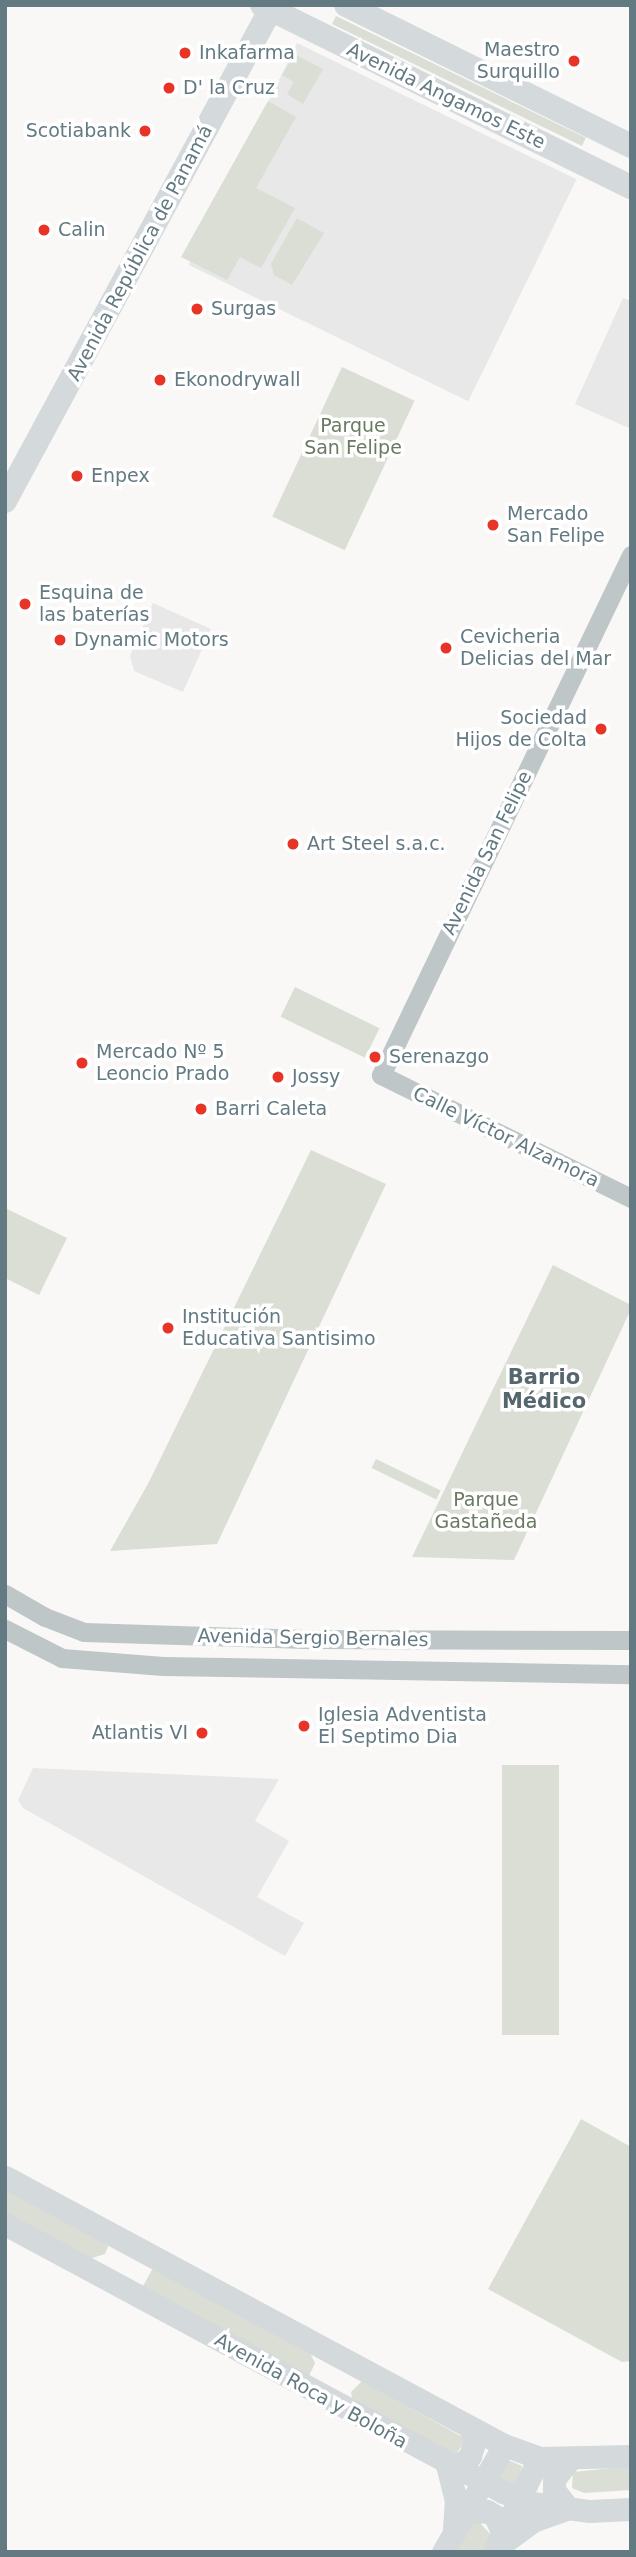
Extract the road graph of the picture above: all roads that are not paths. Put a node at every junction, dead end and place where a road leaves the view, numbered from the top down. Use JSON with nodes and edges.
{"nodes":[{"id":1,"x":346,"y":5,"type":"edge"},
{"id":2,"x":269,"y":7,"type":"edge"},
{"id":3,"x":631,"y":146,"type":"edge"},
{"id":4,"x":631,"y":187,"type":"edge"},
{"id":5,"x":5,"y":501,"type":"edge"},
{"id":6,"x":631,"y":555,"type":"edge"},
{"id":7,"x":381,"y":1075,"type":"joint"},
{"id":8,"x":631,"y":1198,"type":"edge"},
{"id":9,"x":5,"y":1594,"type":"edge"},
{"id":10,"x":5,"y":1629,"type":"edge"},
{"id":11,"x":163,"y":1636,"type":"junction"},
{"id":12,"x":468,"y":1639,"type":"junction"},
{"id":13,"x":631,"y":1640,"type":"edge"},
{"id":14,"x":163,"y":1665,"type":"junction"},
{"id":15,"x":469,"y":1672,"type":"junction"},
{"id":16,"x":631,"y":1674,"type":"edge"},
{"id":17,"x":5,"y":2177,"type":"edge"},
{"id":18,"x":5,"y":2224,"type":"edge"},
{"id":19,"x":470,"y":2428,"type":"junction"},
{"id":20,"x":504,"y":2445,"type":"junction"},
{"id":21,"x":631,"y":2456,"type":"edge"},
{"id":22,"x":539,"y":2458,"type":"junction"},
{"id":23,"x":571,"y":2458,"type":"junction"},
{"id":24,"x":447,"y":2466,"type":"junction"},
{"id":25,"x":484,"y":2482,"type":"junction"},
{"id":26,"x":521,"y":2499,"type":"junction"},
{"id":27,"x":568,"y":2508,"type":"junction"},
{"id":28,"x":631,"y":2509,"type":"edge"},
{"id":29,"x":454,"y":2532,"type":"edge"},
{"id":30,"x":497,"y":2545,"type":"edge"}],
"edges":[{"from":1,"to":3,"type":"main road","name":"Avenida Angamos Este"},
{"from":2,"to":4,"type":"main road","name":"Avenida Angamos Este"},
{"from":2,"to":5,"type":"main road","name":"Avenida República de Panamá"},
{"from":6,"to":7,"type":"street","name":"Avenida San Felipe"},
{"from":7,"to":8,"type":"street","name":"Calle Víctor Alzamora"},
{"from":9,"to":11,"type":"street","name":"Avenida Sergio Bernales"},
{"from":10,"to":14,"type":"street","name":"Avenida Sergio Bernales"},
{"from":11,"to":12,"type":"street","name":"Avenida Sergio Bernales"},
{"from":11,"to":14,"type":"street"},
{"from":12,"to":13,"type":"street","name":"Avenida Sergio Bernales"},
{"from":12,"to":15,"type":"street"},
{"from":14,"to":15,"type":"street","name":"Avenida Sergio Bernales"},
{"from":15,"to":16,"type":"street","name":"Avenida Sergio Bernales"},
{"from":17,"to":19,"type":"main road","name":"Avenida Roca y Boloña"},
{"from":18,"to":24,"type":"main road","name":"Avenida Roca y Boloña"},
{"from":19,"to":20,"type":"main road","name":"Avenida Roca y Boloña"},
{"from":19,"to":24,"type":"main road"},
{"from":20,"to":22,"type":"main road","name":"Avenida Roca y Boloña"},
{"from":20,"to":25,"type":"main road"},
{"from":21,"to":23,"type":"main road","name":"Avenida Roca y Boloña"},
{"from":22,"to":23,"type":"main road","name":"Avenida Roca y Boloña"},
{"from":22,"to":26,"type":"main road"},
{"from":23,"to":27,"type":"main road"},
{"from":24,"to":25,"type":"main road","name":"Avenida Roca y Boloña"},
{"from":24,"to":29,"type":"main road"},
{"from":25,"to":26,"type":"main road","name":"Avenida Roca y Boloña"},
{"from":25,"to":29,"type":"main road"},
{"from":26,"to":27,"type":"main road","name":"Avenida Roca y Boloña"},
{"from":26,"to":30,"type":"main road"},
{"from":27,"to":28,"type":"main road","name":"Avenida Roca y Boloña"},
{"from":27,"to":30,"type":"main road"},
{"from":29,"to":30,"type":"main road"}]}
